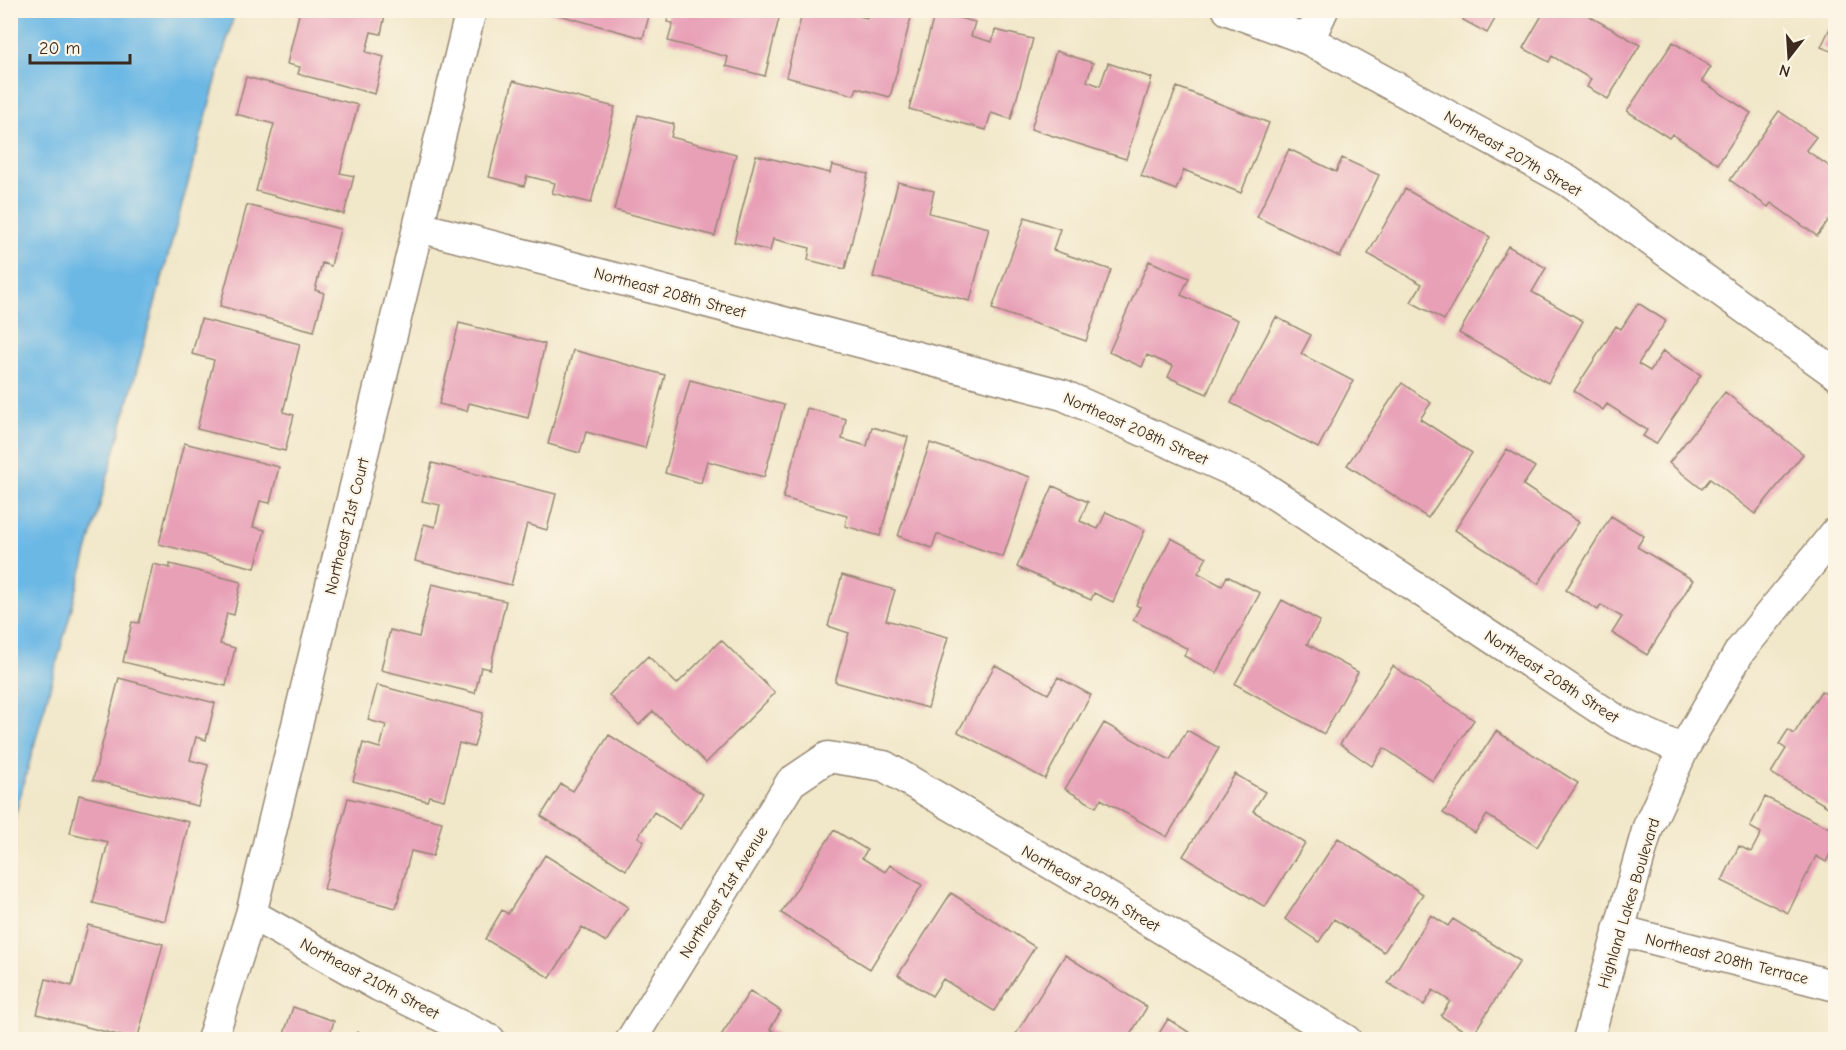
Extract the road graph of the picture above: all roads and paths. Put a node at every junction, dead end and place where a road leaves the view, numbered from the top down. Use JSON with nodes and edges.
{"nodes":[{"id":1,"x":471,"y":10,"type":"edge"},
{"id":2,"x":1228,"y":10,"type":"edge"},
{"id":3,"x":1323,"y":10,"type":"edge"},
{"id":4,"x":1309,"y":40,"type":"junction"},
{"id":5,"x":419,"y":227,"type":"junction"},
{"id":6,"x":1836,"y":374,"type":"edge"},
{"id":7,"x":1836,"y":532,"type":"edge"},
{"id":8,"x":1683,"y":750,"type":"junction"},
{"id":9,"x":828,"y":757,"type":"joint"},
{"id":10,"x":251,"y":914,"type":"junction"},
{"id":11,"x":1618,"y":930,"type":"junction"},
{"id":12,"x":1836,"y":986,"type":"edge"},
{"id":13,"x":212,"y":1040,"type":"edge"},
{"id":14,"x":490,"y":1040,"type":"edge"},
{"id":15,"x":631,"y":1040,"type":"edge"},
{"id":16,"x":1346,"y":1040,"type":"edge"},
{"id":17,"x":1588,"y":1040,"type":"edge"}],
"edges":[{"from":1,"to":5,"type":"street","name":"Northeast 21st Court"},
{"from":2,"to":4,"type":"street","name":"Northeast 207th Street"},
{"from":3,"to":4,"type":"street"},
{"from":4,"to":6,"type":"street","name":"Northeast 207th Street"},
{"from":5,"to":8,"type":"street","name":"Northeast 208th Street"},
{"from":5,"to":10,"type":"street","name":"Northeast 21st Court"},
{"from":7,"to":8,"type":"street","name":"Highland Lakes Boulevard"},
{"from":8,"to":11,"type":"street","name":"Highland Lakes Boulevard"},
{"from":9,"to":15,"type":"street","name":"Northeast 21st Avenue"},
{"from":9,"to":16,"type":"street","name":"Northeast 209th Street"},
{"from":10,"to":13,"type":"street","name":"Northeast 21st Court"},
{"from":10,"to":14,"type":"street","name":"Northeast 210th Street"},
{"from":11,"to":12,"type":"street","name":"Northeast 208th Terrace"},
{"from":11,"to":17,"type":"street","name":"Highland Lakes Boulevard"}]}
